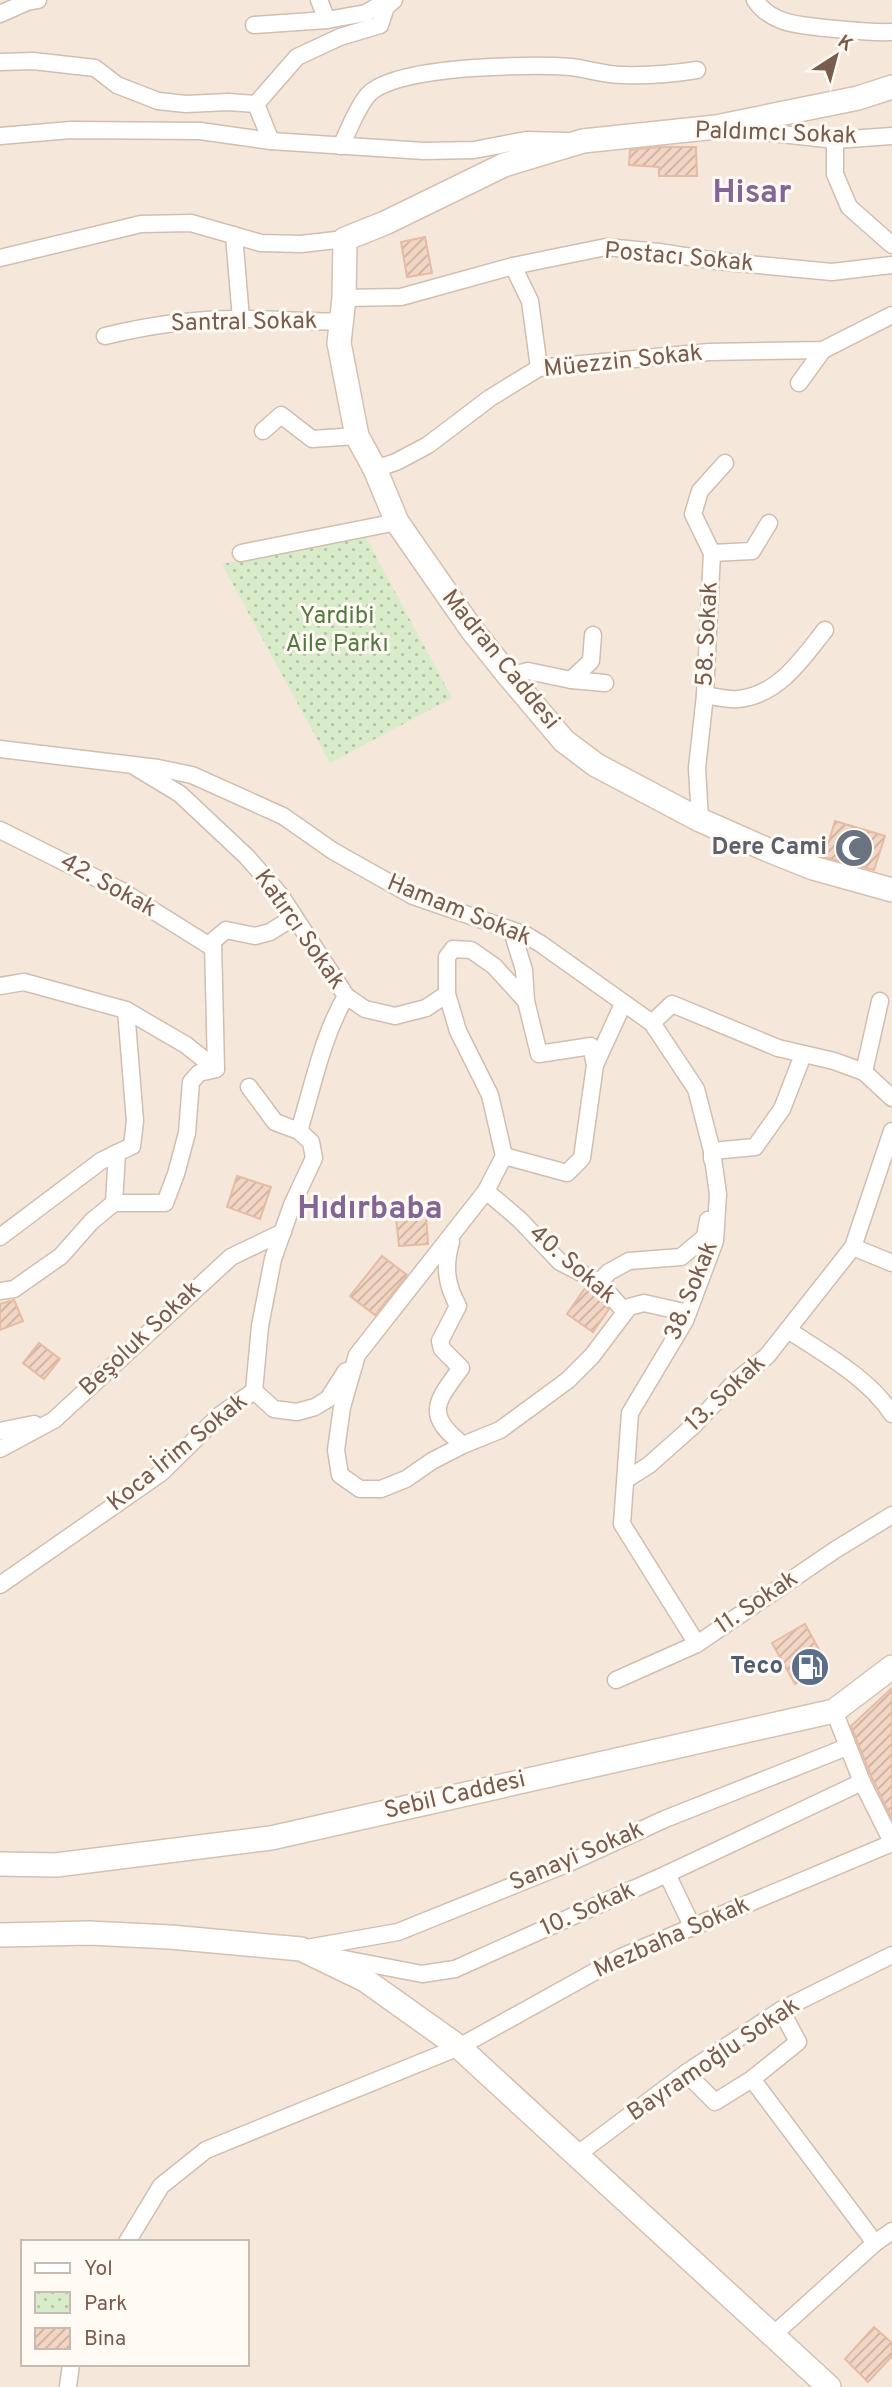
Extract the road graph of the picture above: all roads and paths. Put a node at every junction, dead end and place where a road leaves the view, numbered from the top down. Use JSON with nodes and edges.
{"nodes":[{"id":1,"x":38,"y":0,"type":"edge"},
{"id":2,"x":319,"y":0,"type":"edge"},
{"id":3,"x":388,"y":0,"type":"edge"},
{"id":4,"x":394,"y":0,"type":"edge"},
{"id":5,"x":755,"y":0,"type":"edge"},
{"id":6,"x":0,"y":14,"type":"edge"},
{"id":7,"x":327,"y":20,"type":"junction"},
{"id":8,"x":254,"y":25,"type":"dead end"},
{"id":9,"x":892,"y":32,"type":"edge"},
{"id":10,"x":0,"y":62,"type":"edge"},
{"id":11,"x":697,"y":70,"type":"dead end"},
{"id":12,"x":892,"y":87,"type":"edge"},
{"id":13,"x":256,"y":104,"type":"junction"},
{"id":14,"x":716,"y":127,"type":"junction"},
{"id":15,"x":0,"y":136,"type":"edge"},
{"id":16,"x":892,"y":136,"type":"edge"},
{"id":17,"x":835,"y":140,"type":"junction"},
{"id":18,"x":271,"y":141,"type":"junction"},
{"id":19,"x":583,"y":141,"type":"junction"},
{"id":20,"x":341,"y":146,"type":"junction"},
{"id":21,"x":234,"y":235,"type":"junction"},
{"id":22,"x":345,"y":239,"type":"junction"},
{"id":23,"x":892,"y":244,"type":"edge"},
{"id":24,"x":0,"y":258,"type":"edge"},
{"id":25,"x":892,"y":265,"type":"edge"},
{"id":26,"x":513,"y":266,"type":"junction"},
{"id":27,"x":344,"y":298,"type":"junction"},
{"id":28,"x":892,"y":315,"type":"edge"},
{"id":29,"x":241,"y":319,"type":"junction"},
{"id":30,"x":342,"y":321,"type":"junction"},
{"id":31,"x":105,"y":336,"type":"dead end"},
{"id":32,"x":823,"y":350,"type":"junction"},
{"id":33,"x":538,"y":368,"type":"junction"},
{"id":34,"x":799,"y":383,"type":"dead end"},
{"id":35,"x":264,"y":431,"type":"dead end"},
{"id":36,"x":357,"y":436,"type":"junction"},
{"id":37,"x":725,"y":463,"type":"dead end"},
{"id":38,"x":375,"y":469,"type":"junction"},
{"id":39,"x":397,"y":522,"type":"junction"},
{"id":40,"x":769,"y":523,"type":"dead end"},
{"id":41,"x":241,"y":553,"type":"dead end"},
{"id":42,"x":712,"y":553,"type":"junction"},
{"id":43,"x":825,"y":630,"type":"dead end"},
{"id":44,"x":593,"y":635,"type":"dead end"},
{"id":45,"x":509,"y":676,"type":"junction"},
{"id":46,"x":570,"y":680,"type":"junction"},
{"id":47,"x":605,"y":684,"type":"dead end"},
{"id":48,"x":705,"y":695,"type":"junction"},
{"id":49,"x":0,"y":750,"type":"edge"},
{"id":50,"x":135,"y":767,"type":"junction"},
{"id":51,"x":701,"y":820,"type":"junction"},
{"id":52,"x":0,"y":830,"type":"edge"},
{"id":53,"x":892,"y":890,"type":"edge"},
{"id":54,"x":294,"y":917,"type":"junction"},
{"id":55,"x":512,"y":931,"type":"junction"},
{"id":56,"x":213,"y":948,"type":"junction"},
{"id":57,"x":0,"y":986,"type":"edge"},
{"id":58,"x":447,"y":994,"type":"junction"},
{"id":59,"x":346,"y":996,"type":"junction"},
{"id":60,"x":526,"y":1001,"type":"junction"},
{"id":61,"x":880,"y":1001,"type":"dead end"},
{"id":62,"x":623,"y":1004,"type":"junction"},
{"id":63,"x":126,"y":1010,"type":"junction"},
{"id":64,"x":652,"y":1023,"type":"junction"},
{"id":65,"x":803,"y":1055,"type":"junction"},
{"id":66,"x":595,"y":1065,"type":"junction"},
{"id":67,"x":216,"y":1069,"type":"junction"},
{"id":68,"x":864,"y":1072,"type":"junction"},
{"id":69,"x":249,"y":1087,"type":"dead end"},
{"id":70,"x":892,"y":1098,"type":"edge"},
{"id":71,"x":299,"y":1131,"type":"junction"},
{"id":72,"x":892,"y":1131,"type":"edge"},
{"id":73,"x":712,"y":1151,"type":"junction"},
{"id":74,"x":117,"y":1153,"type":"junction"},
{"id":75,"x":504,"y":1156,"type":"junction"},
{"id":76,"x":486,"y":1191,"type":"junction"},
{"id":77,"x":114,"y":1203,"type":"junction"},
{"id":78,"x":283,"y":1232,"type":"junction"},
{"id":79,"x":452,"y":1236,"type":"junction"},
{"id":80,"x":0,"y":1237,"type":"edge"},
{"id":81,"x":853,"y":1247,"type":"junction"},
{"id":82,"x":892,"y":1263,"type":"edge"},
{"id":83,"x":599,"y":1282,"type":"junction"},
{"id":84,"x":0,"y":1291,"type":"edge"},
{"id":85,"x":625,"y":1312,"type":"junction"},
{"id":86,"x":688,"y":1314,"type":"junction"},
{"id":87,"x":788,"y":1330,"type":"junction"},
{"id":88,"x":357,"y":1355,"type":"junction"},
{"id":89,"x":254,"y":1391,"type":"junction"},
{"id":90,"x":892,"y":1414,"type":"edge"},
{"id":91,"x":54,"y":1420,"type":"junction"},
{"id":92,"x":0,"y":1432,"type":"edge"},
{"id":93,"x":463,"y":1445,"type":"junction"},
{"id":94,"x":0,"y":1449,"type":"edge"},
{"id":95,"x":626,"y":1479,"type":"junction"},
{"id":96,"x":892,"y":1515,"type":"edge"},
{"id":97,"x":0,"y":1585,"type":"edge"},
{"id":98,"x":697,"y":1644,"type":"junction"},
{"id":99,"x":892,"y":1667,"type":"edge"},
{"id":100,"x":616,"y":1680,"type":"dead end"},
{"id":101,"x":834,"y":1712,"type":"junction"},
{"id":102,"x":847,"y":1747,"type":"junction"},
{"id":103,"x":862,"y":1782,"type":"junction"},
{"id":104,"x":892,"y":1843,"type":"edge"},
{"id":105,"x":0,"y":1864,"type":"edge"},
{"id":106,"x":667,"y":1874,"type":"junction"},
{"id":107,"x":692,"y":1928,"type":"junction"},
{"id":108,"x":0,"y":1934,"type":"edge"},
{"id":109,"x":301,"y":1949,"type":"junction"},
{"id":110,"x":892,"y":1955,"type":"edge"},
{"id":111,"x":781,"y":2010,"type":"junction"},
{"id":112,"x":459,"y":2047,"type":"junction"},
{"id":113,"x":686,"y":2073,"type":"junction"},
{"id":114,"x":751,"y":2079,"type":"junction"},
{"id":115,"x":578,"y":2154,"type":"junction"},
{"id":116,"x":892,"y":2231,"type":"edge"},
{"id":117,"x":128,"y":2240,"type":"edge"},
{"id":118,"x":875,"y":2243,"type":"junction"},
{"id":119,"x":773,"y":2335,"type":"junction"},
{"id":120,"x":71,"y":2366,"type":"edge"},
{"id":121,"x":68,"y":2387,"type":"edge"},
{"id":122,"x":829,"y":2387,"type":"edge"}],
"edges":[{"from":1,"to":6,"type":"street"},
{"from":2,"to":7,"type":"street"},
{"from":3,"to":7,"type":"street"},
{"from":4,"to":13,"type":"street"},
{"from":5,"to":9,"type":"street"},
{"from":7,"to":8,"type":"street"},
{"from":10,"to":13,"type":"street"},
{"from":11,"to":20,"type":"street"},
{"from":12,"to":14,"type":"street"},
{"from":13,"to":18,"type":"street"},
{"from":14,"to":17,"type":"street","name":"Paldımcı Sokak"},
{"from":14,"to":19,"type":"street","name":"Paldımcı Sokak"},
{"from":15,"to":18,"type":"street"},
{"from":16,"to":17,"type":"street","name":"Paldımcı Sokak"},
{"from":17,"to":23,"type":"street"},
{"from":18,"to":20,"type":"street"},
{"from":19,"to":20,"type":"street"},
{"from":19,"to":22,"type":"street","name":"Paldımcı Sokak"},
{"from":21,"to":22,"type":"street"},
{"from":21,"to":24,"type":"street"},
{"from":21,"to":29,"type":"street"},
{"from":22,"to":27,"type":"street","name":"Madran Caddesi"},
{"from":25,"to":26,"type":"street","name":"Postacı Sokak"},
{"from":26,"to":27,"type":"street","name":"Postacı Sokak"},
{"from":26,"to":33,"type":"street"},
{"from":27,"to":30,"type":"street","name":"Madran Caddesi"},
{"from":28,"to":32,"type":"street","name":"Müezzin Sokak"},
{"from":29,"to":30,"type":"street","name":"Santral Sokak"},
{"from":29,"to":31,"type":"street","name":"Santral Sokak"},
{"from":30,"to":36,"type":"street","name":"Madran Caddesi"},
{"from":32,"to":33,"type":"street","name":"Müezzin Sokak"},
{"from":32,"to":34,"type":"street"},
{"from":33,"to":38,"type":"street","name":"Müezzin Sokak"},
{"from":35,"to":36,"type":"street"},
{"from":36,"to":38,"type":"street","name":"Madran Caddesi"},
{"from":37,"to":42,"type":"street","name":"58. Sokak"},
{"from":38,"to":39,"type":"street","name":"Madran Caddesi"},
{"from":39,"to":41,"type":"street"},
{"from":39,"to":45,"type":"street","name":"Madran Caddesi"},
{"from":40,"to":42,"type":"street"},
{"from":42,"to":48,"type":"street","name":"58. Sokak"},
{"from":43,"to":48,"type":"street"},
{"from":44,"to":46,"type":"street"},
{"from":45,"to":46,"type":"street"},
{"from":45,"to":51,"type":"street","name":"Madran Caddesi"},
{"from":46,"to":47,"type":"street"},
{"from":48,"to":51,"type":"street","name":"58. Sokak"},
{"from":49,"to":50,"type":"street","name":"Hamam Sokak"},
{"from":50,"to":54,"type":"street","name":"Katırcı Sokak"},
{"from":50,"to":55,"type":"street","name":"Hamam Sokak"},
{"from":51,"to":53,"type":"street","name":"Madran Caddesi"},
{"from":52,"to":56,"type":"street","name":"42. Sokak"},
{"from":54,"to":56,"type":"street"},
{"from":54,"to":59,"type":"street","name":"Katırcı Sokak"},
{"from":55,"to":60,"type":"street"},
{"from":55,"to":62,"type":"street","name":"Hamam Sokak"},
{"from":56,"to":67,"type":"street"},
{"from":57,"to":63,"type":"street"},
{"from":58,"to":59,"type":"street","name":"Katırcı Sokak"},
{"from":58,"to":60,"type":"street"},
{"from":58,"to":75,"type":"street"},
{"from":59,"to":71,"type":"street"},
{"from":60,"to":66,"type":"street"},
{"from":61,"to":68,"type":"street"},
{"from":62,"to":64,"type":"street","name":"Hamam Sokak"},
{"from":62,"to":66,"type":"street"},
{"from":63,"to":67,"type":"street"},
{"from":63,"to":74,"type":"street"},
{"from":64,"to":65,"type":"street"},
{"from":64,"to":73,"type":"street","name":"38. Sokak"},
{"from":65,"to":68,"type":"street"},
{"from":65,"to":73,"type":"street"},
{"from":66,"to":75,"type":"street"},
{"from":67,"to":77,"type":"street"},
{"from":68,"to":70,"type":"street"},
{"from":69,"to":71,"type":"street"},
{"from":71,"to":78,"type":"street","name":"Koca İrim Sokak"},
{"from":72,"to":81,"type":"street","name":"13. Sokak"},
{"from":73,"to":83,"type":"street"},
{"from":73,"to":86,"type":"street","name":"38. Sokak"},
{"from":74,"to":77,"type":"street"},
{"from":74,"to":80,"type":"street"},
{"from":75,"to":76,"type":"street"},
{"from":76,"to":79,"type":"street"},
{"from":76,"to":83,"type":"street","name":"40. Sokak"},
{"from":77,"to":84,"type":"street"},
{"from":78,"to":89,"type":"street","name":"Koca İrim Sokak"},
{"from":78,"to":91,"type":"street","name":"Beşoluk Sokak"},
{"from":79,"to":88,"type":"street"},
{"from":79,"to":93,"type":"street"},
{"from":81,"to":82,"type":"street"},
{"from":81,"to":87,"type":"street","name":"13. Sokak"},
{"from":83,"to":85,"type":"street","name":"40. Sokak"},
{"from":85,"to":86,"type":"street"},
{"from":85,"to":93,"type":"street"},
{"from":86,"to":95,"type":"street","name":"38. Sokak"},
{"from":87,"to":90,"type":"street"},
{"from":87,"to":95,"type":"street","name":"13. Sokak"},
{"from":88,"to":89,"type":"street"},
{"from":88,"to":93,"type":"street"},
{"from":89,"to":97,"type":"street","name":"Koca İrim Sokak"},
{"from":91,"to":92,"type":"street"},
{"from":91,"to":94,"type":"street","name":"Beşoluk Sokak"},
{"from":95,"to":98,"type":"street"},
{"from":96,"to":98,"type":"street","name":"11. Sokak"},
{"from":98,"to":100,"type":"street","name":"11. Sokak"},
{"from":99,"to":101,"type":"street","name":"Sebil Caddesi"},
{"from":101,"to":102,"type":"street"},
{"from":101,"to":105,"type":"street","name":"Sebil Caddesi"},
{"from":102,"to":103,"type":"street"},
{"from":102,"to":109,"type":"street","name":"Sanayi Sokak"},
{"from":103,"to":104,"type":"street"},
{"from":103,"to":106,"type":"street","name":"10. Sokak"},
{"from":104,"to":107,"type":"street","name":"Mezbaha Sokak"},
{"from":106,"to":107,"type":"street"},
{"from":106,"to":109,"type":"street","name":"10. Sokak"},
{"from":107,"to":112,"type":"street","name":"Mezbaha Sokak"},
{"from":108,"to":109,"type":"street"},
{"from":109,"to":112,"type":"street"},
{"from":110,"to":111,"type":"street","name":"Bayramoğlu Sokak"},
{"from":111,"to":113,"type":"street","name":"Bayramoğlu Sokak"},
{"from":111,"to":114,"type":"street"},
{"from":112,"to":115,"type":"street"},
{"from":112,"to":117,"type":"street","name":"Mezbaha Sokak"},
{"from":113,"to":114,"type":"street"},
{"from":113,"to":115,"type":"street","name":"Bayramoğlu Sokak"},
{"from":114,"to":118,"type":"street"},
{"from":115,"to":119,"type":"street"},
{"from":116,"to":118,"type":"street"},
{"from":118,"to":119,"type":"street"},
{"from":119,"to":122,"type":"street"},
{"from":120,"to":121,"type":"street"}]}
